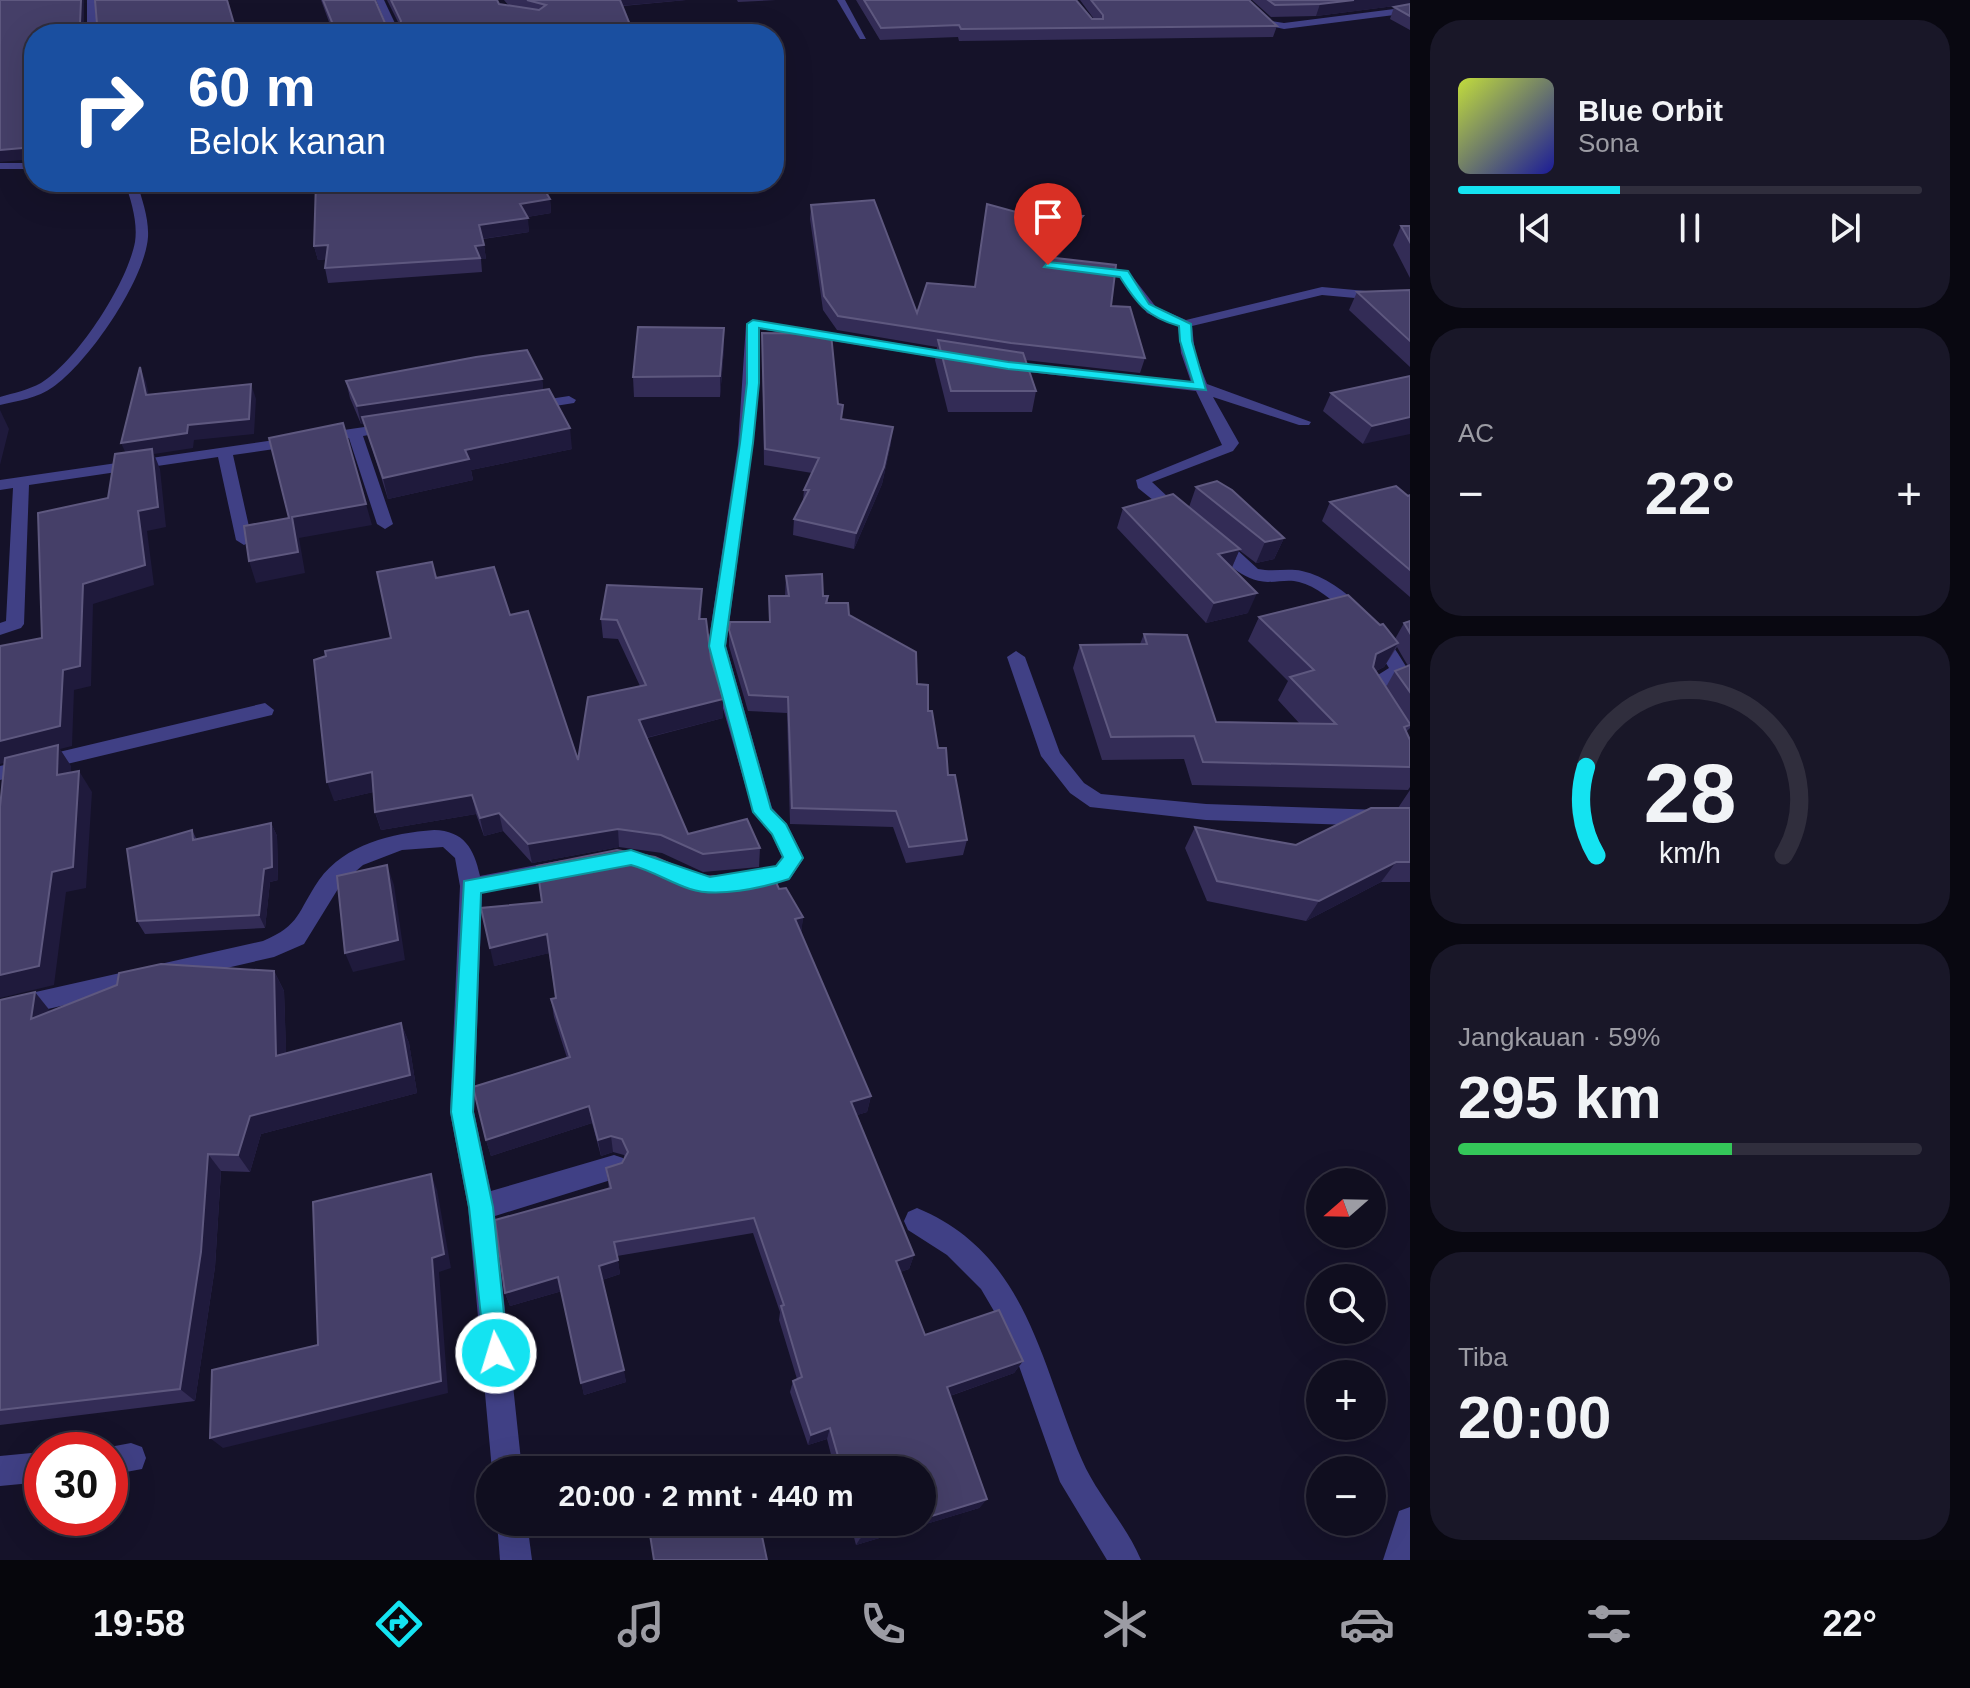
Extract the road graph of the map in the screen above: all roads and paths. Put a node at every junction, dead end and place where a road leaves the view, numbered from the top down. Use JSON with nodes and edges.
{"nodes":[{"id":1,"x":91,"y":0,"type":"edge"},
{"id":2,"x":380,"y":0,"type":"edge"},
{"id":3,"x":841,"y":0,"type":"edge"},
{"id":4,"x":1242,"y":0,"type":"edge"},
{"id":5,"x":1410,"y":10,"type":"edge"},
{"id":6,"x":92,"y":24,"type":"edge"},
{"id":7,"x":391,"y":24,"type":"edge"},
{"id":8,"x":863,"y":37,"type":"dead end"},
{"id":9,"x":0,"y":166,"type":"edge"},
{"id":10,"x":24,"y":166,"type":"edge"},
{"id":11,"x":134,"y":192,"type":"edge"},
{"id":12,"x":1076,"y":267,"type":"edge"},
{"id":13,"x":1410,"y":299,"type":"edge"},
{"id":14,"x":1185,"y":324,"type":"junction"},
{"id":15,"x":1201,"y":387,"type":"junction"},
{"id":16,"x":569,"y":400,"type":"dead end"},
{"id":17,"x":0,"y":401,"type":"edge"},
{"id":18,"x":508,"y":409,"type":"edge"},
{"id":19,"x":1304,"y":422,"type":"dead end"},
{"id":20,"x":416,"y":424,"type":"edge"},
{"id":21,"x":355,"y":433,"type":"junction"},
{"id":22,"x":224,"y":451,"type":"junction"},
{"id":23,"x":21,"y":481,"type":"junction"},
{"id":24,"x":0,"y":485,"type":"edge"},
{"id":25,"x":385,"y":524,"type":"dead end"},
{"id":26,"x":244,"y":540,"type":"edge"},
{"id":27,"x":0,"y":629,"type":"edge"},
{"id":28,"x":1016,"y":657,"type":"dead end"},
{"id":29,"x":265,"y":710,"type":"dead end"},
{"id":30,"x":1387,"y":713,"type":"edge"},
{"id":31,"x":0,"y":773,"type":"edge"},
{"id":32,"x":1410,"y":819,"type":"edge"},
{"id":33,"x":581,"y":866,"type":"edge"},
{"id":34,"x":723,"y":883,"type":"edge"},
{"id":35,"x":471,"y":886,"type":"junction"},
{"id":36,"x":0,"y":1010,"type":"edge"},
{"id":37,"x":614,"y":1167,"type":"edge"},
{"id":38,"x":481,"y":1207,"type":"junction"},
{"id":39,"x":917,"y":1221,"type":"dead end"},
{"id":40,"x":506,"y":1456,"type":"edge"},
{"id":41,"x":24,"y":1469,"type":"edge"},
{"id":42,"x":0,"y":1471,"type":"edge"},
{"id":43,"x":1410,"y":1522,"type":"edge"},
{"id":44,"x":513,"y":1536,"type":"edge"},
{"id":45,"x":516,"y":1560,"type":"edge"},
{"id":46,"x":1125,"y":1560,"type":"edge"},
{"id":47,"x":1399,"y":1560,"type":"edge"}],
"edges":[{"from":1,"to":6,"type":"street"},
{"from":2,"to":7,"type":"street"},
{"from":3,"to":8,"type":"street"},
{"from":4,"to":5,"type":"street"},
{"from":9,"to":10,"type":"street"},
{"from":11,"to":17,"type":"street"},
{"from":12,"to":14,"type":"street"},
{"from":13,"to":14,"type":"street"},
{"from":14,"to":15,"type":"street"},
{"from":15,"to":19,"type":"street"},
{"from":15,"to":30,"type":"street"},
{"from":15,"to":34,"type":"street"},
{"from":16,"to":18,"type":"street"},
{"from":20,"to":21,"type":"street"},
{"from":21,"to":22,"type":"street"},
{"from":21,"to":25,"type":"street"},
{"from":22,"to":23,"type":"street"},
{"from":22,"to":26,"type":"street"},
{"from":23,"to":24,"type":"street"},
{"from":23,"to":27,"type":"street"},
{"from":28,"to":32,"type":"street"},
{"from":29,"to":31,"type":"street"},
{"from":33,"to":35,"type":"street"},
{"from":35,"to":36,"type":"street"},
{"from":35,"to":38,"type":"street"},
{"from":37,"to":38,"type":"street"},
{"from":38,"to":40,"type":"street"},
{"from":39,"to":46,"type":"street"},
{"from":41,"to":42,"type":"street"},
{"from":43,"to":47,"type":"street"},
{"from":44,"to":45,"type":"street"}]}
